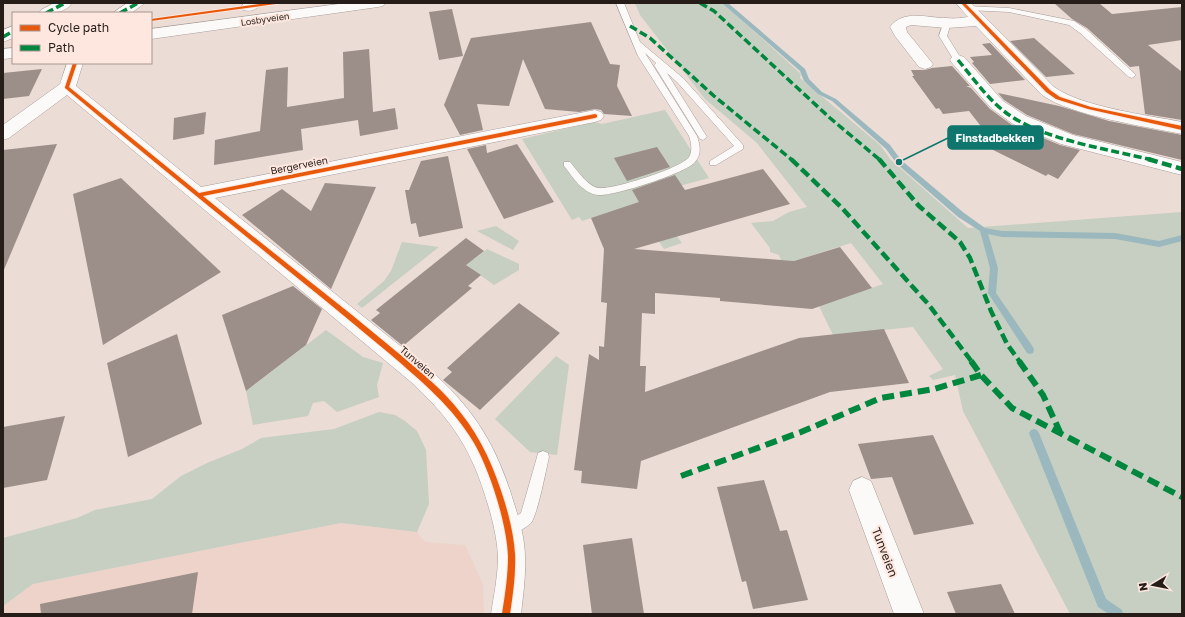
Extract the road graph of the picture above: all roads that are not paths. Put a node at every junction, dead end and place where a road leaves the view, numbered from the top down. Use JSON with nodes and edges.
{"nodes":[{"id":1,"x":66,"y":3,"type":"edge"},
{"id":2,"x":138,"y":3,"type":"edge"},
{"id":3,"x":378,"y":3,"type":"edge"},
{"id":4,"x":620,"y":3,"type":"edge"},
{"id":5,"x":965,"y":6,"type":"edge"},
{"id":6,"x":48,"y":12,"type":"edge"},
{"id":7,"x":122,"y":12,"type":"edge"},
{"id":8,"x":980,"y":21,"type":"junction"},
{"id":9,"x":947,"y":23,"type":"junction"},
{"id":10,"x":12,"y":32,"type":"edge"},
{"id":11,"x":152,"y":34,"type":"edge"},
{"id":12,"x":3,"y":37,"type":"edge"},
{"id":13,"x":636,"y":41,"type":"junction"},
{"id":14,"x":651,"y":54,"type":"junction"},
{"id":15,"x":958,"y":60,"type":"joint"},
{"id":16,"x":75,"y":64,"type":"edge"},
{"id":17,"x":925,"y":64,"type":"dead end"},
{"id":18,"x":1132,"y":75,"type":"dead end"},
{"id":19,"x":67,"y":88,"type":"junction"},
{"id":20,"x":595,"y":116,"type":"dead end"},
{"id":21,"x":1182,"y":128,"type":"edge"},
{"id":22,"x":3,"y":134,"type":"edge"},
{"id":23,"x":703,"y":137,"type":"dead end"},
{"id":24,"x":713,"y":163,"type":"dead end"},
{"id":25,"x":567,"y":164,"type":"dead end"},
{"id":26,"x":1182,"y":169,"type":"edge"},
{"id":27,"x":198,"y":195,"type":"junction"},
{"id":28,"x":543,"y":457,"type":"dead end"},
{"id":29,"x":862,"y":490,"type":"dead end"},
{"id":30,"x":507,"y":531,"type":"junction"},
{"id":31,"x":506,"y":614,"type":"edge"},
{"id":32,"x":909,"y":614,"type":"edge"}],
"edges":[{"from":1,"to":6,"type":"street"},
{"from":2,"to":7,"type":"street"},
{"from":3,"to":11,"type":"street","name":"Losbyveien"},
{"from":4,"to":13,"type":"lane"},
{"from":5,"to":8,"type":"street"},
{"from":5,"to":18,"type":"lane"},
{"from":8,"to":9,"type":"street"},
{"from":8,"to":21,"type":"street"},
{"from":9,"to":15,"type":"lane"},
{"from":9,"to":17,"type":"street"},
{"from":10,"to":12,"type":"street"},
{"from":13,"to":14,"type":"lane"},
{"from":13,"to":25,"type":"lane"},
{"from":14,"to":23,"type":"lane"},
{"from":14,"to":24,"type":"lane"},
{"from":15,"to":26,"type":"street"},
{"from":16,"to":19,"type":"street"},
{"from":19,"to":22,"type":"street"},
{"from":19,"to":27,"type":"street"},
{"from":20,"to":27,"type":"street","name":"Bergerveien"},
{"from":27,"to":30,"type":"street","name":"Tunveien"},
{"from":28,"to":30,"type":"lane"},
{"from":29,"to":32,"type":"street","name":"Tunveien"},
{"from":30,"to":31,"type":"street","name":"Tunveien"}]}
